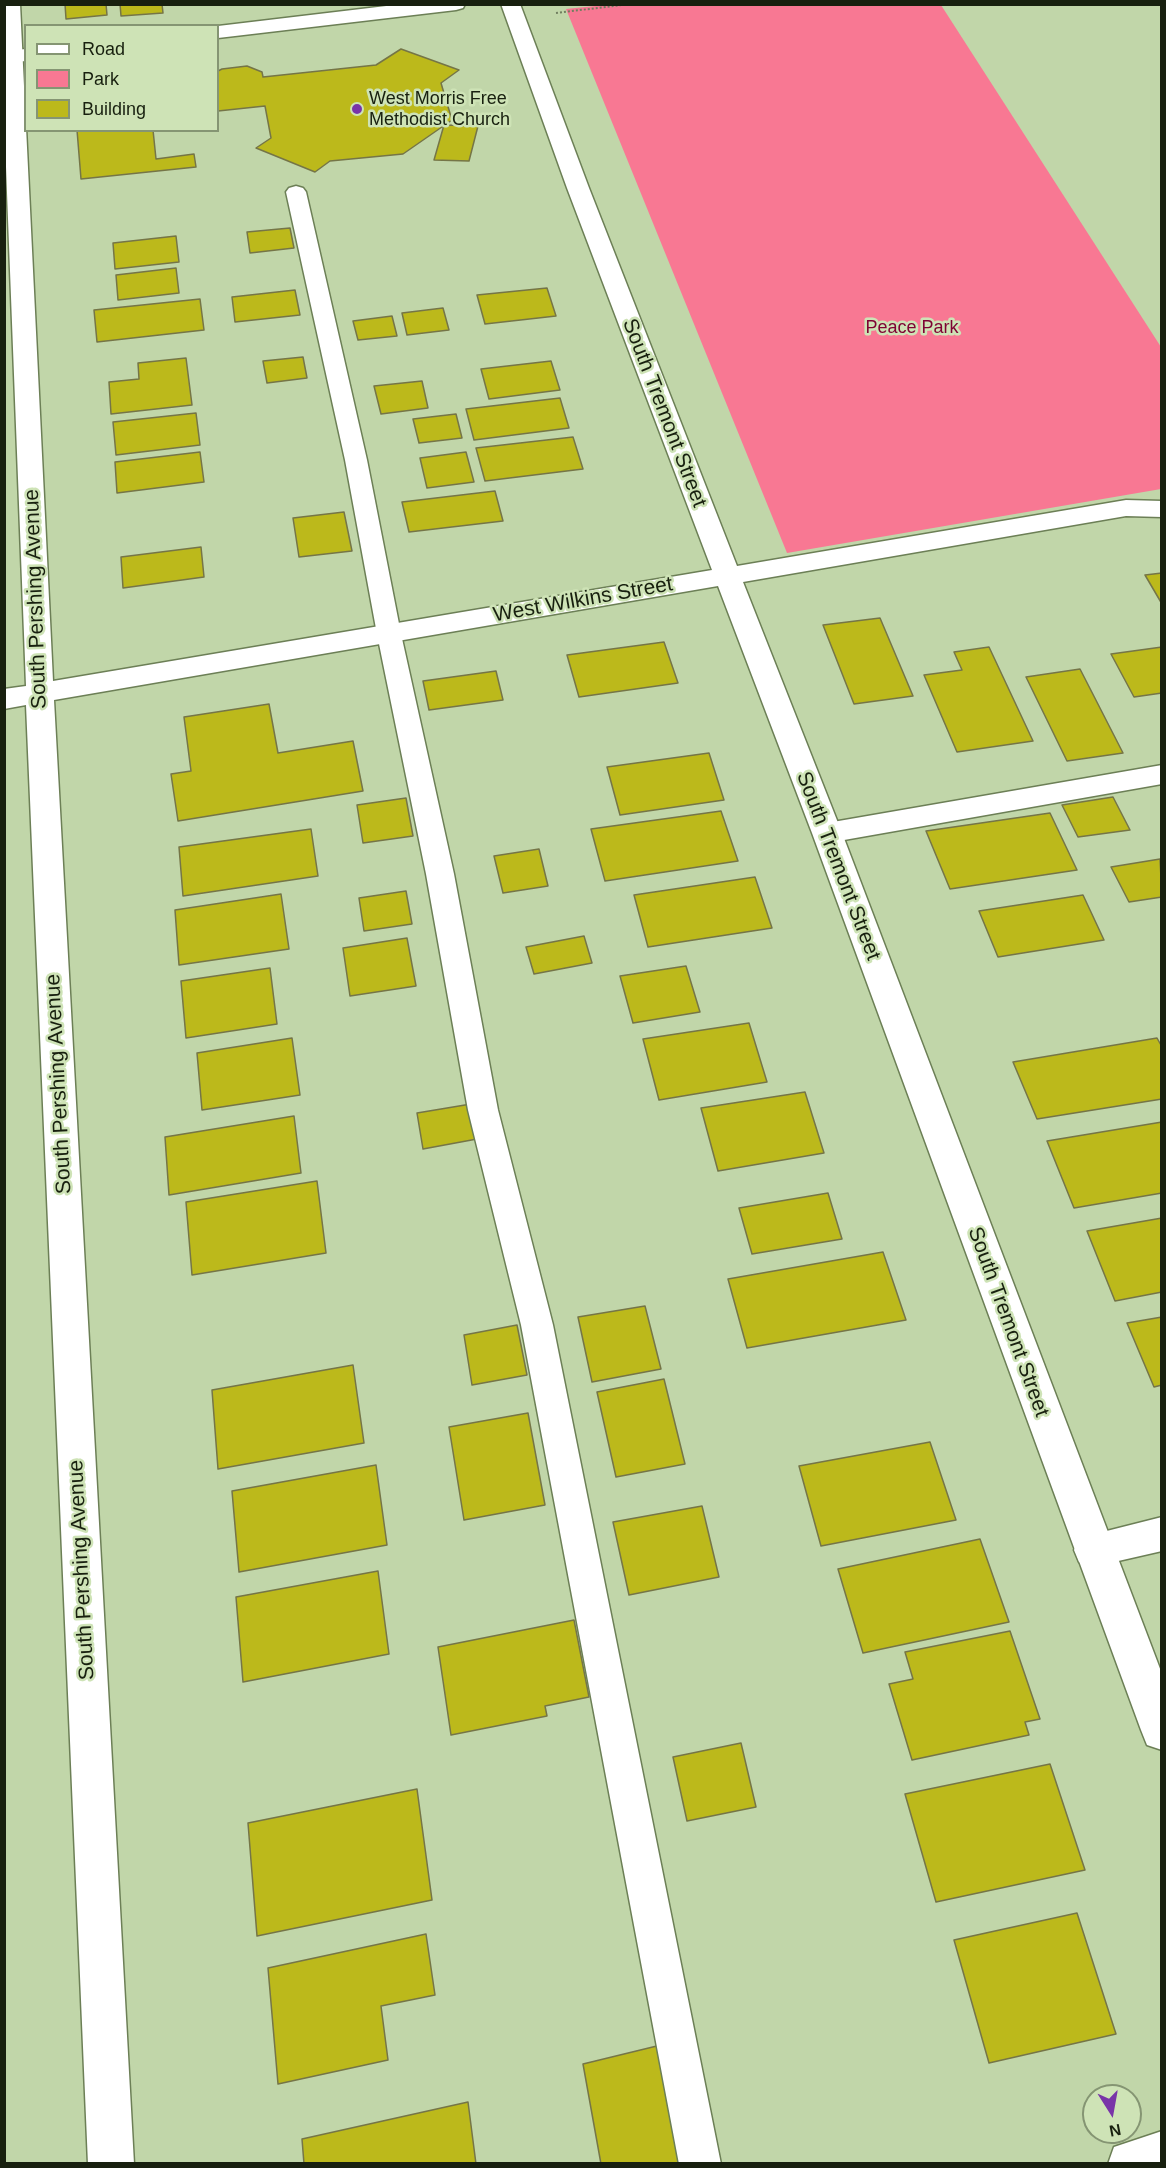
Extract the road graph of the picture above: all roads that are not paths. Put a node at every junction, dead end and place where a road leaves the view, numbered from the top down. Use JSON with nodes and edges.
{"nodes":[{"id":1,"x":10,"y":4,"type":"edge"},
{"id":2,"x":456,"y":4,"type":"edge"},
{"id":3,"x":510,"y":4,"type":"edge"},
{"id":4,"x":219,"y":32,"type":"edge"},
{"id":5,"x":14,"y":56,"type":"edge"},
{"id":6,"x":296,"y":192,"type":"dead end"},
{"id":7,"x":12,"y":209,"type":"edge"},
{"id":8,"x":1161,"y":509,"type":"edge"},
{"id":9,"x":727,"y":575,"type":"junction"},
{"id":10,"x":389,"y":634,"type":"junction"},
{"id":11,"x":40,"y":693,"type":"junction"},
{"id":12,"x":4,"y":699,"type":"edge"},
{"id":13,"x":1161,"y":774,"type":"edge"},
{"id":14,"x":826,"y":833,"type":"junction"},
{"id":15,"x":1161,"y":1534,"type":"edge"},
{"id":16,"x":1092,"y":1550,"type":"junction"},
{"id":17,"x":1161,"y":1730,"type":"edge"},
{"id":18,"x":1161,"y":2154,"type":"edge"},
{"id":19,"x":111,"y":2163,"type":"edge"},
{"id":20,"x":700,"y":2163,"type":"edge"},
{"id":21,"x":1131,"y":2163,"type":"edge"}],
"edges":[{"from":1,"to":5,"type":"street","name":"South Pershing Avenue"},
{"from":2,"to":4,"type":"street"},
{"from":3,"to":9,"type":"street","name":"South Tremont Street"},
{"from":5,"to":7,"type":"street","name":"South Pershing Avenue"},
{"from":6,"to":10,"type":"lane"},
{"from":7,"to":11,"type":"street","name":"South Pershing Avenue"},
{"from":8,"to":9,"type":"street","name":"West Wilkins Street"},
{"from":9,"to":10,"type":"street","name":"West Wilkins Street"},
{"from":9,"to":14,"type":"street","name":"South Tremont Street"},
{"from":10,"to":11,"type":"street","name":"West Wilkins Street"},
{"from":10,"to":20,"type":"lane"},
{"from":11,"to":12,"type":"street","name":"West Wilkins Street"},
{"from":11,"to":19,"type":"street","name":"South Pershing Avenue"},
{"from":13,"to":14,"type":"lane"},
{"from":14,"to":16,"type":"street","name":"South Tremont Street"},
{"from":15,"to":16,"type":"lane"},
{"from":16,"to":17,"type":"street","name":"South Tremont Street"},
{"from":18,"to":21,"type":"street"}]}
